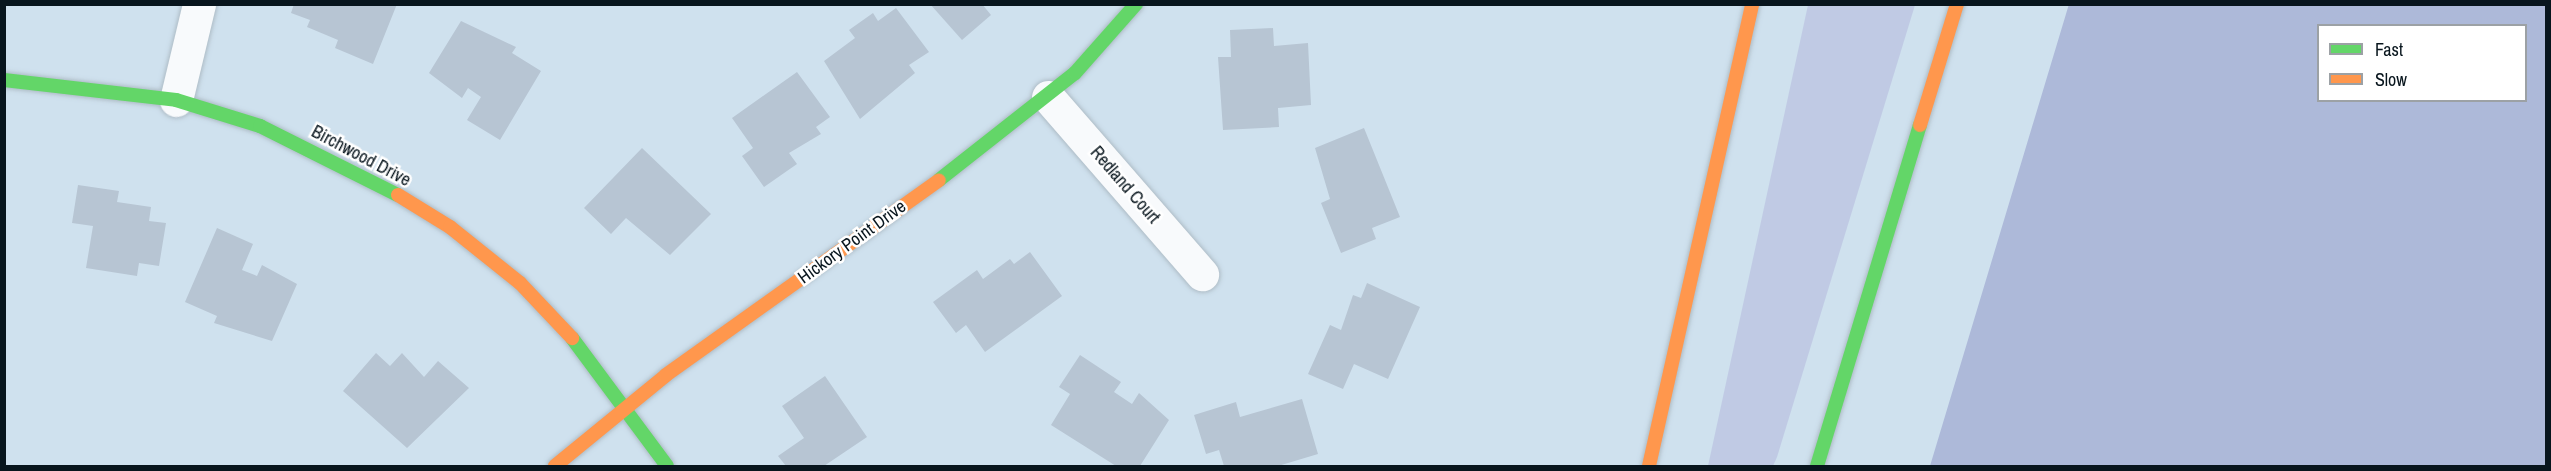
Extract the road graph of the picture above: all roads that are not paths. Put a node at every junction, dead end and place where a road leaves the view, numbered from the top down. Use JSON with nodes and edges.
{"nodes":[{"id":1,"x":198,"y":4,"type":"edge"},
{"id":2,"x":1136,"y":4,"type":"edge"},
{"id":3,"x":1752,"y":4,"type":"edge"},
{"id":4,"x":1957,"y":4,"type":"edge"},
{"id":5,"x":4,"y":80,"type":"edge"},
{"id":6,"x":1048,"y":97,"type":"junction"},
{"id":7,"x":176,"y":100,"type":"junction"},
{"id":8,"x":1202,"y":274,"type":"dead end"},
{"id":9,"x":626,"y":406,"type":"junction"},
{"id":10,"x":555,"y":466,"type":"edge"},
{"id":11,"x":667,"y":466,"type":"edge"},
{"id":12,"x":1649,"y":466,"type":"edge"},
{"id":13,"x":1817,"y":466,"type":"edge"}],
"edges":[{"from":1,"to":7,"type":"street"},
{"from":2,"to":6,"type":"main road","name":"Hickory Point Drive"},
{"from":3,"to":12,"type":"main road"},
{"from":4,"to":13,"type":"main road"},
{"from":5,"to":7,"type":"main road","name":"Birchwood Drive"},
{"from":6,"to":8,"type":"street","name":"Redland Court"},
{"from":6,"to":9,"type":"main road","name":"Hickory Point Drive"},
{"from":7,"to":9,"type":"main road","name":"Birchwood Drive"},
{"from":9,"to":10,"type":"main road","name":"Hickory Point Drive"},
{"from":9,"to":11,"type":"main road","name":"Birchwood Drive"}]}
